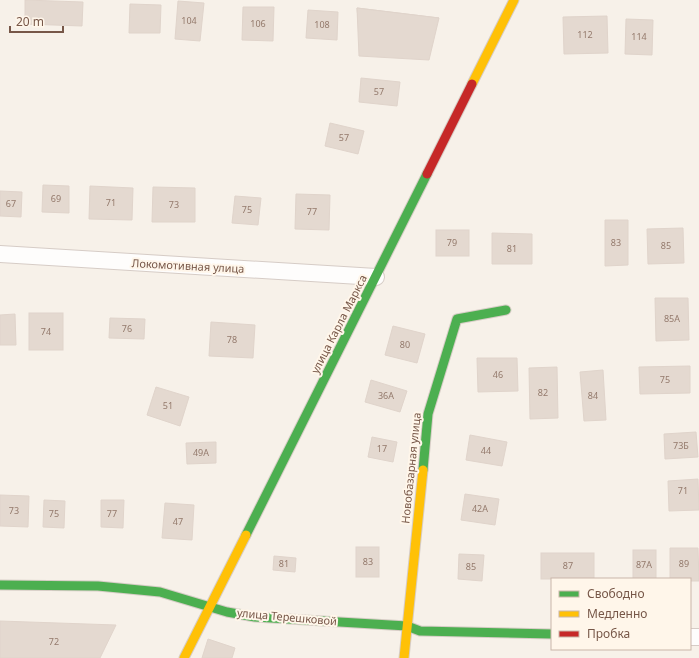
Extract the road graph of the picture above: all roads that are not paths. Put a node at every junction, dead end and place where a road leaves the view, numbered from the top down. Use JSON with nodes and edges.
{"nodes":[{"id":1,"x":514,"y":0,"type":"edge"},
{"id":2,"x":0,"y":254,"type":"edge"},
{"id":3,"x":376,"y":277,"type":"junction"},
{"id":4,"x":506,"y":310,"type":"dead end"},
{"id":5,"x":0,"y":585,"type":"edge"},
{"id":6,"x":210,"y":606,"type":"junction"},
{"id":7,"x":407,"y":626,"type":"junction"},
{"id":8,"x":551,"y":634,"type":"edge"},
{"id":9,"x":184,"y":658,"type":"edge"},
{"id":10,"x":404,"y":658,"type":"edge"}],
"edges":[{"from":1,"to":3,"type":"street","name":"улица Карла Маркса"},
{"from":2,"to":3,"type":"street","name":"Локомотивная улица"},
{"from":3,"to":6,"type":"street","name":"улица Карла Маркса"},
{"from":4,"to":7,"type":"street","name":"Новобазарная улица"},
{"from":5,"to":6,"type":"street","name":"улица Терешковой"},
{"from":6,"to":7,"type":"street","name":"улица Терешковой"},
{"from":6,"to":9,"type":"street","name":"улица Карла Маркса"},
{"from":7,"to":8,"type":"street","name":"улица Терешковой"},
{"from":7,"to":10,"type":"street"}]}
